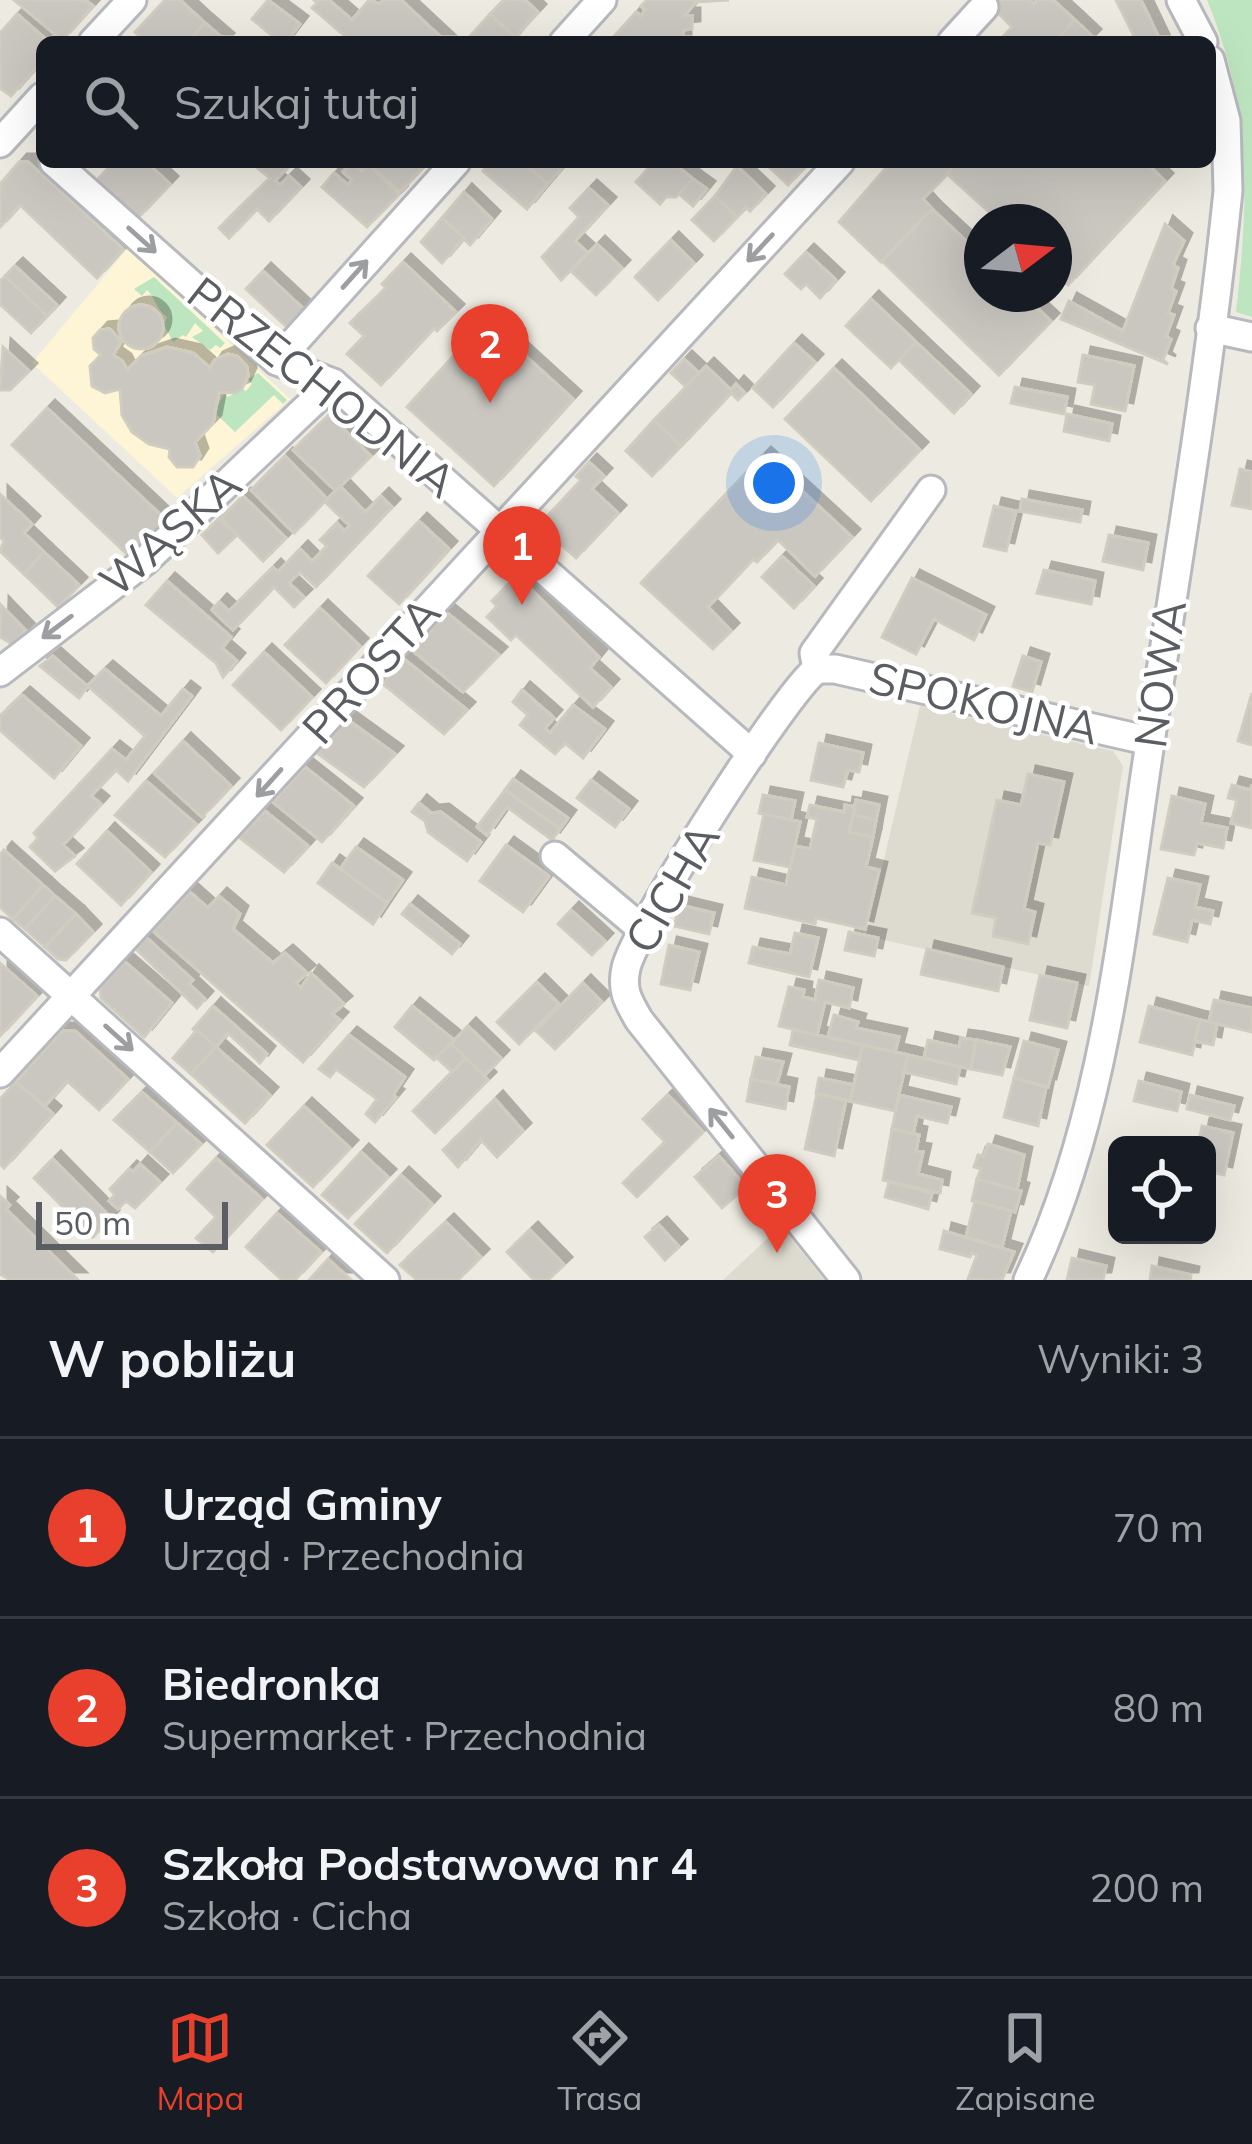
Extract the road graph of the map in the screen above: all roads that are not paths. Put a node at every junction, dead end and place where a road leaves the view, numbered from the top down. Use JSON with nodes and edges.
{"nodes":[{"id":1,"x":132,"y":0,"type":"edge"},
{"id":2,"x":602,"y":0,"type":"edge"},
{"id":3,"x":1180,"y":0,"type":"edge"},
{"id":4,"x":984,"y":7,"type":"dead end"},
{"id":5,"x":99,"y":36,"type":"edge"},
{"id":6,"x":569,"y":36,"type":"edge"},
{"id":7,"x":957,"y":36,"type":"edge"},
{"id":8,"x":1200,"y":36,"type":"edge"},
{"id":9,"x":1216,"y":82,"type":"edge"},
{"id":10,"x":36,"y":102,"type":"edge"},
{"id":11,"x":5,"y":128,"type":"edge"},
{"id":12,"x":36,"y":147,"type":"edge"},
{"id":13,"x":62,"y":168,"type":"edge"},
{"id":14,"x":451,"y":168,"type":"edge"},
{"id":15,"x":834,"y":168,"type":"edge"},
{"id":16,"x":1210,"y":328,"type":"junction"},
{"id":17,"x":1252,"y":337,"type":"edge"},
{"id":18,"x":277,"y":361,"type":"junction"},
{"id":19,"x":332,"y":383,"type":"junction"},
{"id":20,"x":932,"y":490,"type":"dead end"},
{"id":21,"x":497,"y":529,"type":"junction"},
{"id":22,"x":2,"y":665,"type":"edge"},
{"id":23,"x":817,"y":669,"type":"junction"},
{"id":24,"x":1150,"y":741,"type":"junction"},
{"id":25,"x":752,"y":754,"type":"junction"},
{"id":26,"x":555,"y":856,"type":"dead end"},
{"id":27,"x":642,"y":929,"type":"junction"},
{"id":28,"x":0,"y":932,"type":"edge"},
{"id":29,"x":74,"y":997,"type":"junction"},
{"id":30,"x":0,"y":1073,"type":"edge"},
{"id":31,"x":385,"y":1280,"type":"edge"},
{"id":32,"x":846,"y":1280,"type":"edge"},
{"id":33,"x":1028,"y":1280,"type":"edge"}],
"edges":[{"from":1,"to":5,"type":"street"},
{"from":2,"to":6,"type":"street"},
{"from":3,"to":8,"type":"street"},
{"from":4,"to":7,"type":"street"},
{"from":9,"to":16,"type":"street","name":"NOWA"},
{"from":10,"to":11,"type":"street"},
{"from":11,"to":12,"type":"street"},
{"from":13,"to":18,"type":"street","name":"PRZECHODNIA","one_way":true},
{"from":18,"to":14,"type":"street","one_way":true},
{"from":15,"to":21,"type":"street","name":"PROSTA","one_way":true},
{"from":16,"to":17,"type":"street"},
{"from":16,"to":24,"type":"street","name":"NOWA"},
{"from":18,"to":19,"type":"street","name":"PRZECHODNIA"},
{"from":19,"to":21,"type":"street","name":"PRZECHODNIA"},
{"from":19,"to":22,"type":"street","name":"WĄSKA","one_way":true},
{"from":20,"to":23,"type":"street","name":"CICHA"},
{"from":21,"to":25,"type":"street","name":"PRZECHODNIA"},
{"from":21,"to":29,"type":"street","name":"PROSTA","one_way":true},
{"from":23,"to":24,"type":"street","name":"SPOKOJNA"},
{"from":23,"to":25,"type":"street","name":"CICHA"},
{"from":24,"to":33,"type":"street","name":"NOWA"},
{"from":25,"to":27,"type":"street","name":"CICHA"},
{"from":26,"to":27,"type":"street"},
{"from":32,"to":27,"type":"street","name":"CICHA","one_way":true},
{"from":28,"to":29,"type":"street"},
{"from":29,"to":30,"type":"street","name":"PROSTA"},
{"from":29,"to":31,"type":"street","one_way":true}]}
